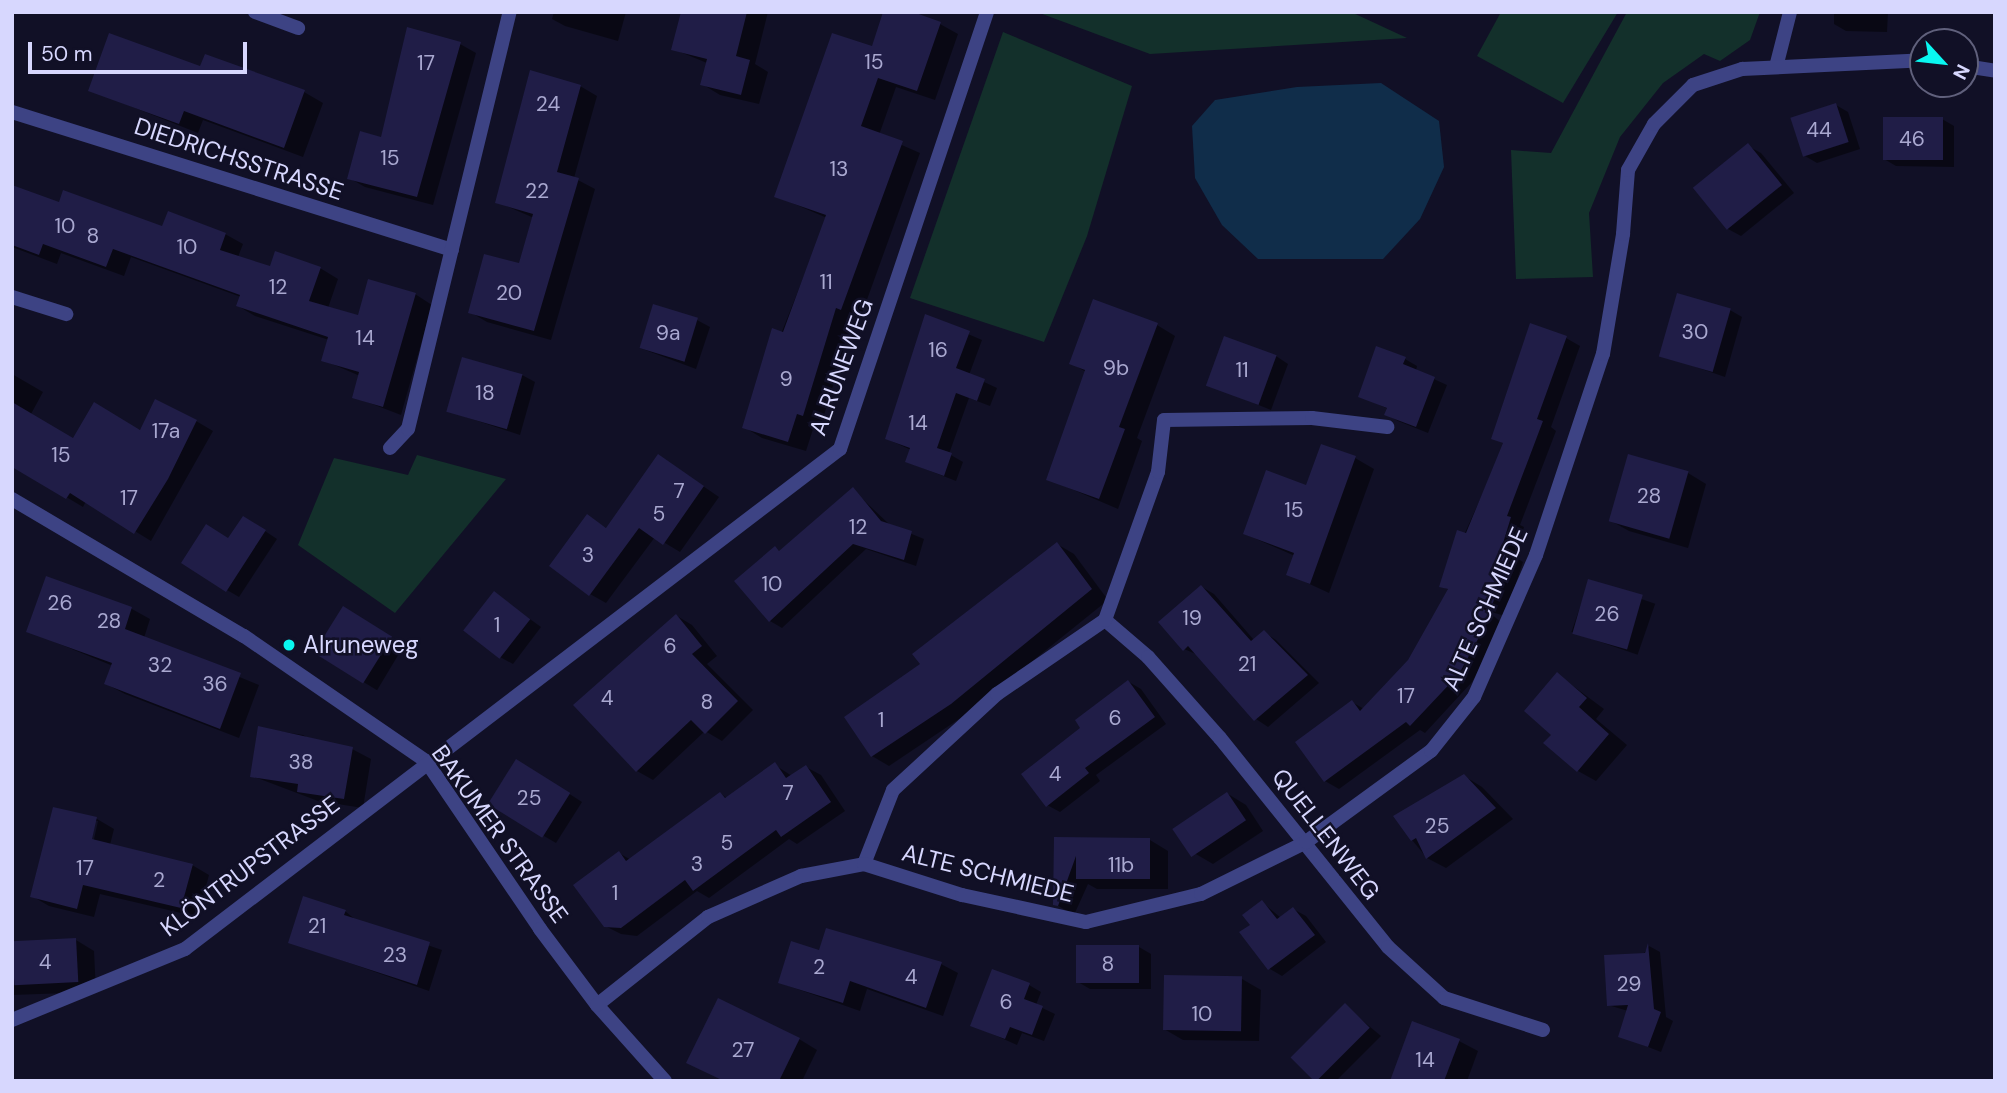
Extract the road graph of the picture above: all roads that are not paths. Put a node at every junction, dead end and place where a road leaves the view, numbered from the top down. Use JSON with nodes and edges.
{"nodes":[{"id":1,"x":255,"y":12,"type":"edge"},
{"id":2,"x":510,"y":12,"type":"edge"},
{"id":3,"x":1790,"y":12,"type":"edge"},
{"id":4,"x":984,"y":13,"type":"edge"},
{"id":5,"x":298,"y":28,"type":"dead end"},
{"id":6,"x":1909,"y":61,"type":"edge"},
{"id":7,"x":1776,"y":67,"type":"junction"},
{"id":8,"x":12,"y":112,"type":"edge"},
{"id":9,"x":452,"y":250,"type":"junction"},
{"id":10,"x":12,"y":297,"type":"edge"},
{"id":11,"x":66,"y":314,"type":"dead end"},
{"id":12,"x":1387,"y":427,"type":"dead end"},
{"id":13,"x":390,"y":448,"type":"dead end"},
{"id":14,"x":12,"y":499,"type":"edge"},
{"id":15,"x":1104,"y":620,"type":"junction"},
{"id":16,"x":426,"y":761,"type":"junction"},
{"id":17,"x":1306,"y":842,"type":"junction"},
{"id":18,"x":864,"y":864,"type":"junction"},
{"id":19,"x":597,"y":1005,"type":"junction"},
{"id":20,"x":12,"y":1020,"type":"edge"},
{"id":21,"x":1543,"y":1030,"type":"dead end"},
{"id":22,"x":665,"y":1081,"type":"edge"}],
"edges":[{"from":1,"to":5,"type":"street"},
{"from":2,"to":9,"type":"street"},
{"from":3,"to":7,"type":"street"},
{"from":4,"to":16,"type":"street","name":"ALRUNEWEG"},
{"from":6,"to":7,"type":"street","name":"ALTE SCHMIEDE"},
{"from":7,"to":17,"type":"street","name":"ALTE SCHMIEDE"},
{"from":8,"to":9,"type":"street","name":"DIEDRICHSSTRASSE"},
{"from":9,"to":13,"type":"street"},
{"from":10,"to":11,"type":"street"},
{"from":12,"to":15,"type":"street"},
{"from":14,"to":16,"type":"street","name":"BAKUMER STRASSE"},
{"from":15,"to":17,"type":"street","name":"QUELLENWEG"},
{"from":15,"to":18,"type":"street"},
{"from":16,"to":19,"type":"street","name":"BAKUMER STRASSE"},
{"from":16,"to":20,"type":"street","name":"KLÖNTRUPSTRASSE"},
{"from":17,"to":18,"type":"street","name":"ALTE SCHMIEDE"},
{"from":17,"to":21,"type":"street","name":"QUELLENWEG"},
{"from":18,"to":19,"type":"street","name":"ALTE SCHMIEDE"},
{"from":19,"to":22,"type":"street","name":"BAKUMER STRASSE"}]}
